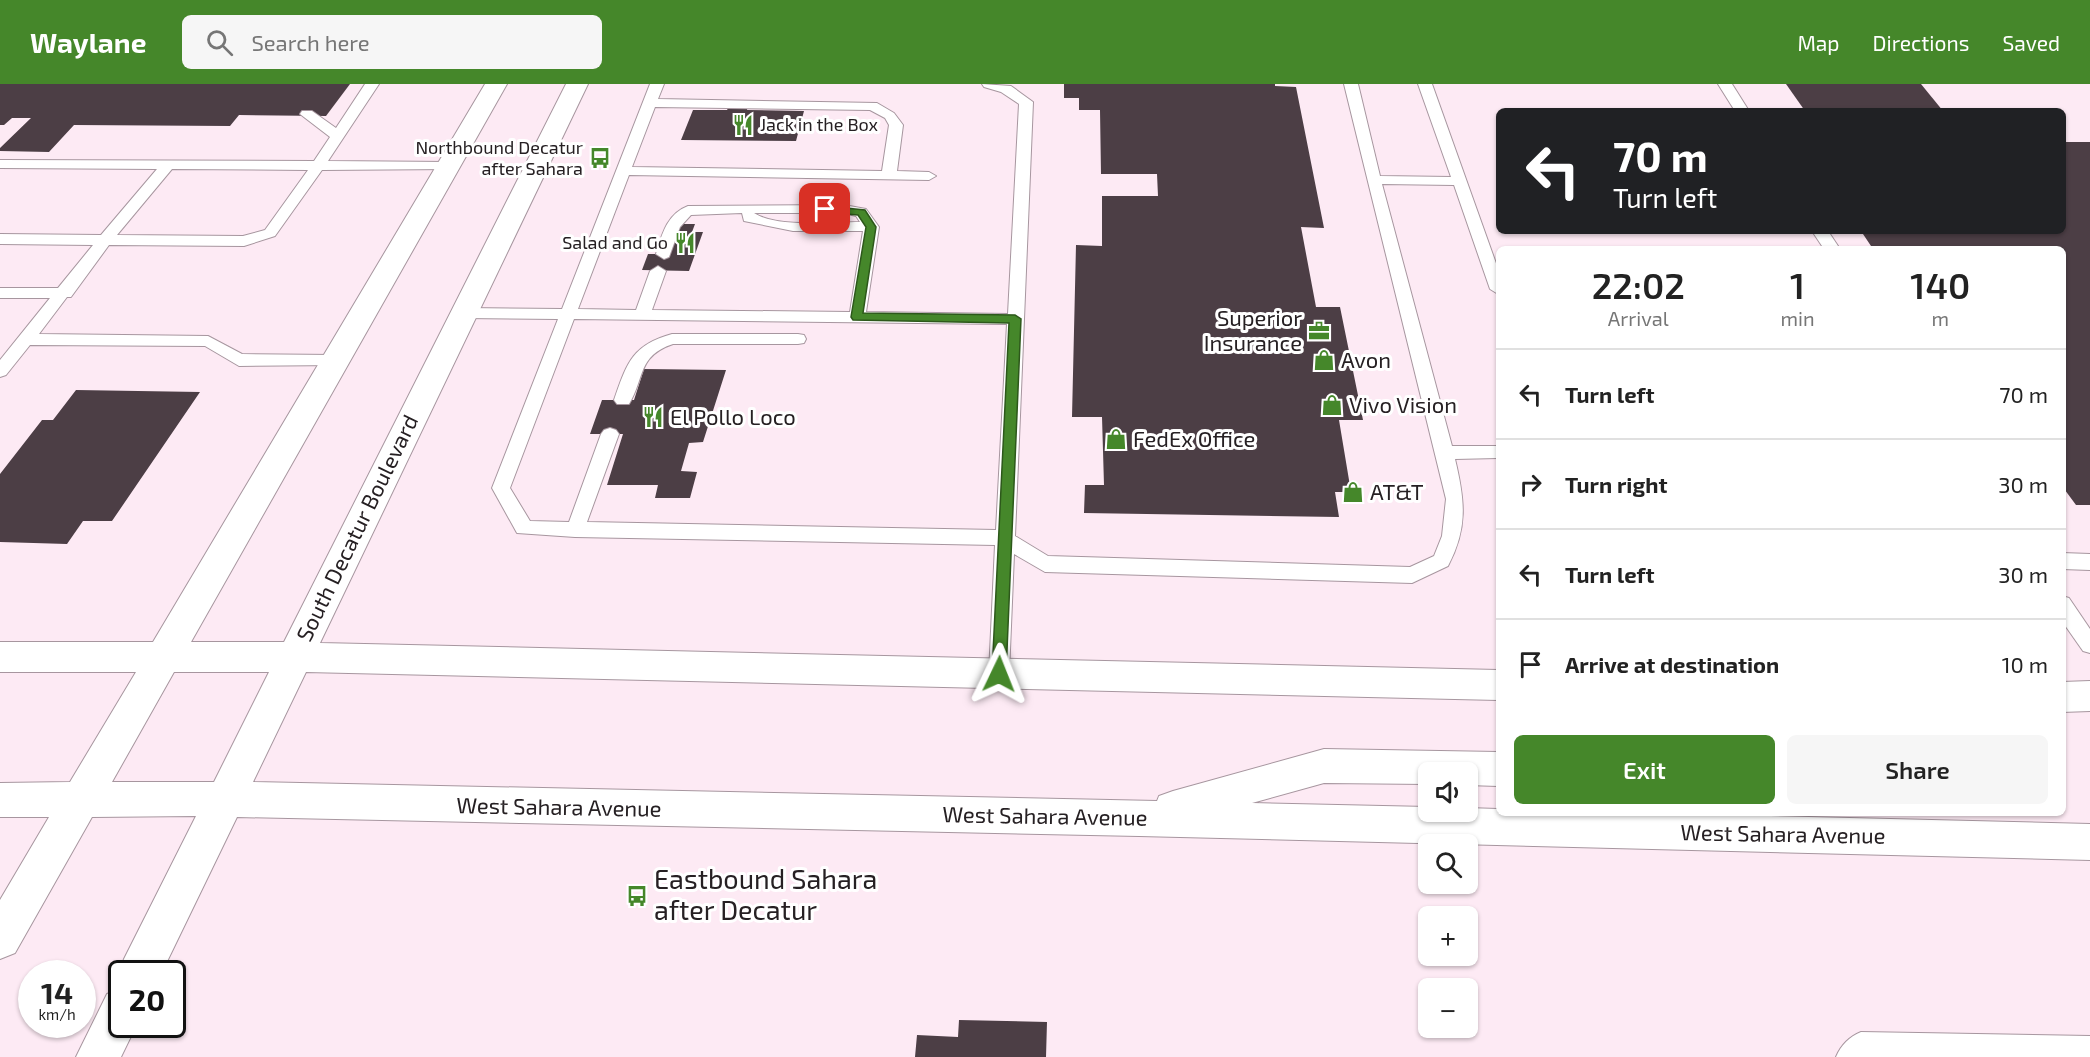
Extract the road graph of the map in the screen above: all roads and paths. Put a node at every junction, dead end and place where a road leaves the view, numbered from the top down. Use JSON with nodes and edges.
{"nodes":[{"id":1,"x":372,"y":84,"type":"edge"},
{"id":2,"x":496,"y":84,"type":"edge"},
{"id":3,"x":577,"y":84,"type":"edge"},
{"id":4,"x":657,"y":84,"type":"edge"},
{"id":5,"x":989,"y":84,"type":"edge"},
{"id":6,"x":1351,"y":84,"type":"edge"},
{"id":7,"x":1425,"y":84,"type":"edge"},
{"id":8,"x":1725,"y":84,"type":"edge"},
{"id":9,"x":649,"y":103,"type":"junction"},
{"id":10,"x":1740,"y":108,"type":"edge"},
{"id":11,"x":307,"y":114,"type":"dead end"},
{"id":12,"x":337,"y":136,"type":"junction"},
{"id":13,"x":0,"y":164,"type":"edge"},
{"id":14,"x":168,"y":165,"type":"junction"},
{"id":15,"x":317,"y":166,"type":"junction"},
{"id":16,"x":448,"y":166,"type":"junction"},
{"id":17,"x":622,"y":171,"type":"junction"},
{"id":18,"x":889,"y":176,"type":"junction"},
{"id":19,"x":929,"y":176,"type":"dead end"},
{"id":20,"x":1374,"y":180,"type":"junction"},
{"id":21,"x":1459,"y":181,"type":"junction"},
{"id":22,"x":0,"y":239,"type":"edge"},
{"id":23,"x":105,"y":240,"type":"junction"},
{"id":24,"x":664,"y":254,"type":"dead end"},
{"id":25,"x":658,"y":271,"type":"dead end"},
{"id":26,"x":1496,"y":283,"type":"edge"},
{"id":27,"x":0,"y":293,"type":"edge"},
{"id":28,"x":65,"y":293,"type":"junction"},
{"id":29,"x":464,"y":313,"type":"junction"},
{"id":30,"x":566,"y":315,"type":"junction"},
{"id":31,"x":642,"y":315,"type":"junction"},
{"id":32,"x":857,"y":317,"type":"junction"},
{"id":33,"x":1015,"y":319,"type":"junction"},
{"id":34,"x":27,"y":339,"type":"junction"},
{"id":35,"x":798,"y":339,"type":"dead end"},
{"id":36,"x":334,"y":361,"type":"junction"},
{"id":37,"x":0,"y":371,"type":"edge"},
{"id":38,"x":622,"y":400,"type":"dead end"},
{"id":39,"x":610,"y":434,"type":"dead end"},
{"id":40,"x":1496,"y":452,"type":"edge"},
{"id":41,"x":1445,"y":453,"type":"junction"},
{"id":42,"x":575,"y":530,"type":"junction"},
{"id":43,"x":1004,"y":538,"type":"junction"},
{"id":44,"x":2066,"y":561,"type":"edge"},
{"id":45,"x":2090,"y":562,"type":"edge"},
{"id":46,"x":2066,"y":610,"type":"edge"},
{"id":47,"x":2090,"y":645,"type":"edge"},
{"id":48,"x":0,"y":657,"type":"edge"},
{"id":49,"x":163,"y":657,"type":"junction"},
{"id":50,"x":294,"y":657,"type":"junction"},
{"id":51,"x":999,"y":674,"type":"junction"},
{"id":52,"x":1496,"y":685,"type":"edge"},
{"id":53,"x":2066,"y":696,"type":"edge"},
{"id":54,"x":2090,"y":696,"type":"edge"},
{"id":55,"x":1496,"y":768,"type":"edge"},
{"id":56,"x":80,"y":799,"type":"junction"},
{"id":57,"x":225,"y":799,"type":"junction"},
{"id":58,"x":0,"y":800,"type":"edge"},
{"id":59,"x":1139,"y":818,"type":"junction"},
{"id":60,"x":1638,"y":822,"type":"edge"},
{"id":61,"x":2090,"y":842,"type":"edge"},
{"id":62,"x":0,"y":939,"type":"edge"},
{"id":63,"x":146,"y":960,"type":"edge"},
{"id":64,"x":108,"y":1037,"type":"edge"},
{"id":65,"x":2090,"y":1048,"type":"edge"},
{"id":66,"x":98,"y":1057,"type":"edge"},
{"id":67,"x":1849,"y":1057,"type":"edge"}],
"edges":[{"from":1,"to":12,"type":"lane"},
{"from":2,"to":16,"type":"main road"},
{"from":3,"to":29,"type":"main road","name":"South Decatur Boulevard"},
{"from":4,"to":9,"type":"lane"},
{"from":5,"to":33,"type":"lane"},
{"from":6,"to":20,"type":"lane"},
{"from":7,"to":21,"type":"lane"},
{"from":8,"to":10,"type":"lane"},
{"from":9,"to":17,"type":"lane"},
{"from":9,"to":18,"type":"lane"},
{"from":11,"to":12,"type":"lane"},
{"from":12,"to":15,"type":"lane"},
{"from":13,"to":14,"type":"lane"},
{"from":14,"to":15,"type":"lane"},
{"from":14,"to":23,"type":"lane"},
{"from":15,"to":16,"type":"lane"},
{"from":15,"to":23,"type":"lane"},
{"from":16,"to":36,"type":"main road"},
{"from":17,"to":18,"type":"lane"},
{"from":17,"to":30,"type":"lane"},
{"from":18,"to":19,"type":"lane"},
{"from":20,"to":21,"type":"lane"},
{"from":20,"to":41,"type":"lane"},
{"from":21,"to":26,"type":"lane"},
{"from":22,"to":23,"type":"lane"},
{"from":23,"to":28,"type":"lane"},
{"from":24,"to":32,"type":"lane"},
{"from":25,"to":31,"type":"lane"},
{"from":27,"to":28,"type":"lane"},
{"from":28,"to":34,"type":"lane"},
{"from":29,"to":30,"type":"lane"},
{"from":29,"to":50,"type":"main road","name":"South Decatur Boulevard"},
{"from":30,"to":31,"type":"lane"},
{"from":30,"to":42,"type":"lane"},
{"from":31,"to":32,"type":"lane"},
{"from":32,"to":33,"type":"lane"},
{"from":33,"to":43,"type":"lane"},
{"from":34,"to":36,"type":"lane"},
{"from":34,"to":37,"type":"lane"},
{"from":35,"to":38,"type":"lane"},
{"from":36,"to":49,"type":"main road"},
{"from":39,"to":42,"type":"lane"},
{"from":40,"to":41,"type":"lane"},
{"from":41,"to":43,"type":"lane"},
{"from":42,"to":43,"type":"lane"},
{"from":43,"to":51,"type":"lane"},
{"from":44,"to":45,"type":"lane"},
{"from":46,"to":47,"type":"lane"},
{"from":48,"to":49,"type":"main road"},
{"from":49,"to":50,"type":"main road"},
{"from":49,"to":56,"type":"main road"},
{"from":50,"to":51,"type":"main road"},
{"from":50,"to":57,"type":"main road","name":"South Decatur Boulevard"},
{"from":51,"to":52,"type":"main road"},
{"from":53,"to":54,"type":"main road"},
{"from":55,"to":59,"type":"main road"},
{"from":56,"to":57,"type":"main road","name":"West Sahara Avenue"},
{"from":56,"to":58,"type":"main road","name":"West Sahara Avenue"},
{"from":56,"to":62,"type":"main road"},
{"from":57,"to":59,"type":"main road","name":"West Sahara Avenue"},
{"from":57,"to":63,"type":"main road","name":"South Decatur Boulevard"},
{"from":59,"to":60,"type":"main road","name":"West Sahara Avenue"},
{"from":60,"to":61,"type":"main road","name":"West Sahara Avenue"},
{"from":64,"to":66,"type":"main road"},
{"from":65,"to":67,"type":"lane"}]}
